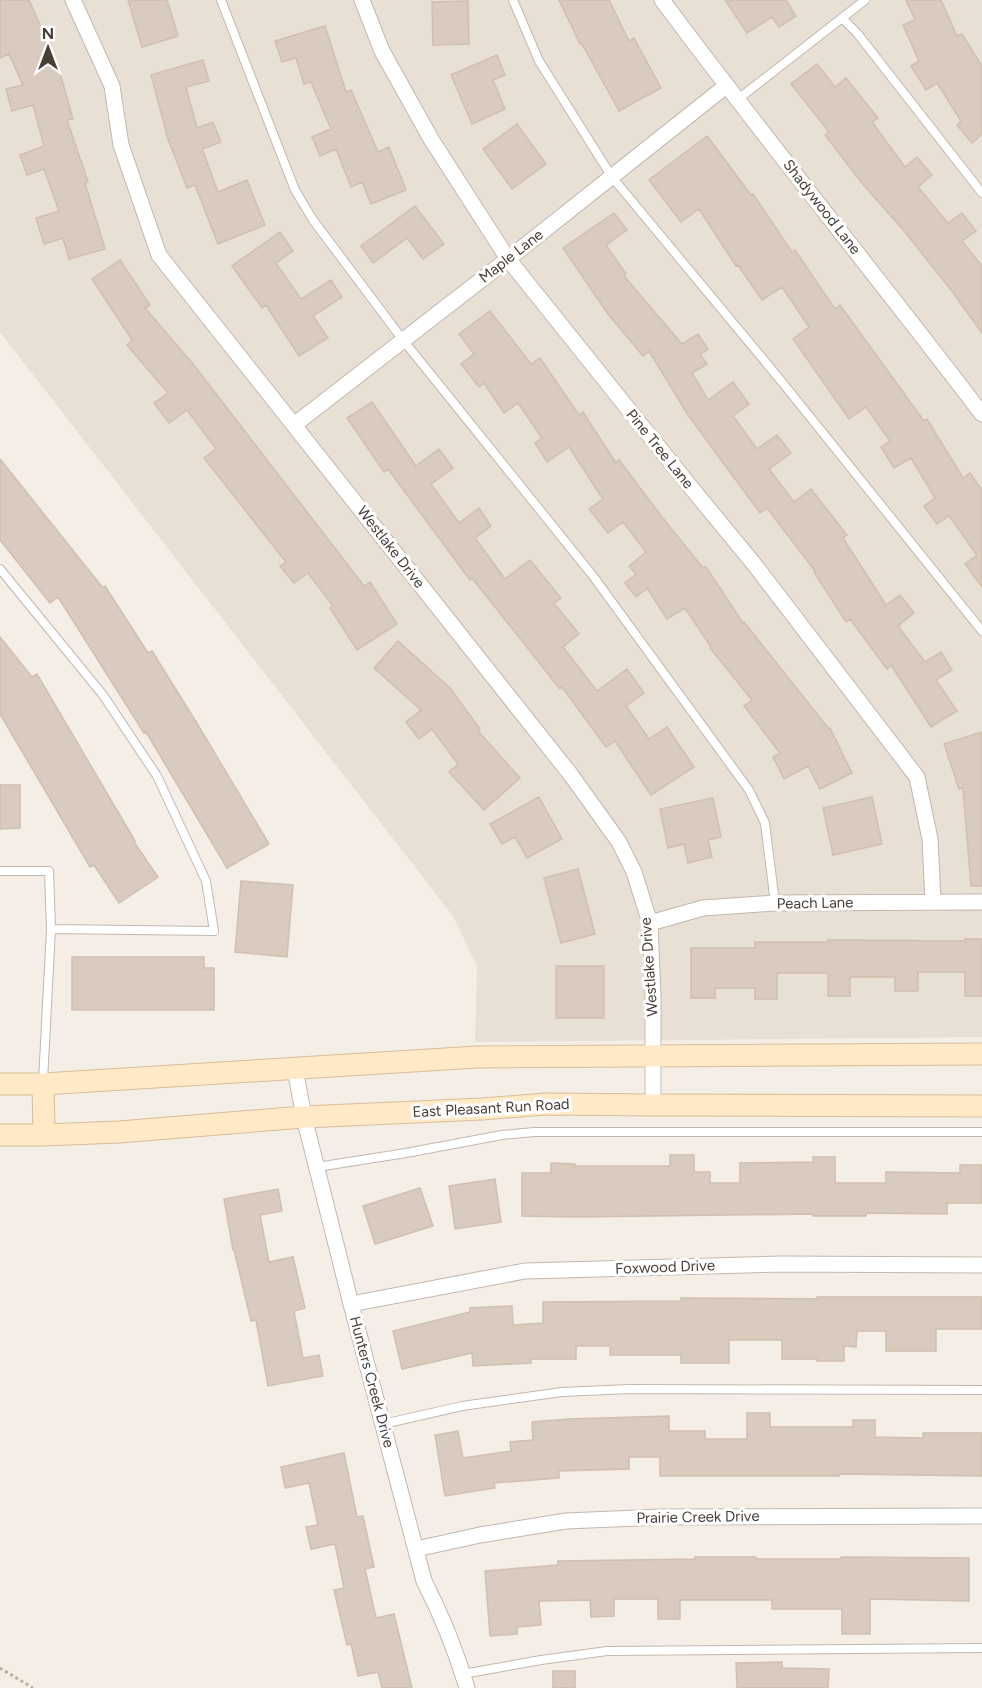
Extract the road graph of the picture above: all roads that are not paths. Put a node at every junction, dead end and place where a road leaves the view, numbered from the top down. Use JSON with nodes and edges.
{"nodes":[{"id":1,"x":73,"y":0,"type":"edge"},
{"id":2,"x":221,"y":0,"type":"edge"},
{"id":3,"x":362,"y":0,"type":"edge"},
{"id":4,"x":513,"y":0,"type":"edge"},
{"id":5,"x":662,"y":0,"type":"edge"},
{"id":6,"x":865,"y":0,"type":"edge"},
{"id":7,"x":842,"y":18,"type":"junction"},
{"id":8,"x":726,"y":87,"type":"junction"},
{"id":9,"x":737,"y":100,"type":"junction"},
{"id":10,"x":612,"y":177,"type":"junction"},
{"id":11,"x":982,"y":193,"type":"edge"},
{"id":12,"x":508,"y":259,"type":"junction"},
{"id":13,"x":403,"y":340,"type":"junction"},
{"id":14,"x":982,"y":414,"type":"edge"},
{"id":15,"x":294,"y":425,"type":"junction"},
{"id":16,"x":0,"y":569,"type":"edge"},
{"id":17,"x":982,"y":631,"type":"edge"},
{"id":18,"x":0,"y":871,"type":"edge"},
{"id":19,"x":933,"y":901,"type":"junction"},
{"id":20,"x":982,"y":902,"type":"edge"},
{"id":21,"x":775,"y":903,"type":"junction"},
{"id":22,"x":650,"y":923,"type":"junction"},
{"id":23,"x":51,"y":929,"type":"junction"},
{"id":24,"x":982,"y":1054,"type":"edge"},
{"id":25,"x":653,"y":1056,"type":"junction"},
{"id":26,"x":295,"y":1069,"type":"junction"},
{"id":27,"x":0,"y":1084,"type":"edge"},
{"id":28,"x":43,"y":1084,"type":"junction"},
{"id":29,"x":653,"y":1105,"type":"junction"},
{"id":30,"x":982,"y":1106,"type":"edge"},
{"id":31,"x":304,"y":1117,"type":"junction"},
{"id":32,"x":982,"y":1131,"type":"edge"},
{"id":33,"x":0,"y":1135,"type":"edge"},
{"id":34,"x":44,"y":1135,"type":"junction"},
{"id":35,"x":317,"y":1167,"type":"junction"},
{"id":36,"x":982,"y":1265,"type":"edge"},
{"id":37,"x":351,"y":1304,"type":"junction"},
{"id":38,"x":982,"y":1390,"type":"edge"},
{"id":39,"x":383,"y":1424,"type":"junction"},
{"id":40,"x":982,"y":1516,"type":"edge"},
{"id":41,"x":416,"y":1549,"type":"junction"},
{"id":42,"x":982,"y":1648,"type":"edge"},
{"id":43,"x":465,"y":1681,"type":"edge"}],
"edges":[{"from":1,"to":15,"type":"street","name":"Westlake Drive"},
{"from":2,"to":13,"type":"lane"},
{"from":3,"to":12,"type":"street","name":"Pine Tree Lane"},
{"from":4,"to":10,"type":"lane"},
{"from":5,"to":8,"type":"street","name":"Shadywood Lane"},
{"from":6,"to":7,"type":"lane"},
{"from":7,"to":9,"type":"lane"},
{"from":7,"to":11,"type":"lane"},
{"from":8,"to":9,"type":"street","name":"Shadywood Lane"},
{"from":8,"to":10,"type":"street","name":"Maple Lane"},
{"from":9,"to":14,"type":"street","name":"Shadywood Lane"},
{"from":10,"to":12,"type":"street","name":"Maple Lane"},
{"from":10,"to":17,"type":"lane"},
{"from":12,"to":13,"type":"street","name":"Maple Lane"},
{"from":12,"to":19,"type":"street","name":"Pine Tree Lane"},
{"from":13,"to":15,"type":"street","name":"Maple Lane"},
{"from":13,"to":21,"type":"lane"},
{"from":15,"to":22,"type":"street","name":"Westlake Drive"},
{"from":16,"to":23,"type":"lane"},
{"from":18,"to":23,"type":"lane"},
{"from":19,"to":20,"type":"street","name":"Peach Lane"},
{"from":19,"to":21,"type":"street","name":"Peach Lane"},
{"from":21,"to":22,"type":"street","name":"Peach Lane"},
{"from":22,"to":25,"type":"street","name":"Westlake Drive"},
{"from":23,"to":28,"type":"lane"},
{"from":24,"to":25,"type":"main road"},
{"from":25,"to":26,"type":"main road"},
{"from":25,"to":29,"type":"street","name":"Westlake Drive"},
{"from":26,"to":28,"type":"main road"},
{"from":26,"to":31,"type":"street","name":"Hunters Creek Drive"},
{"from":27,"to":28,"type":"main road"},
{"from":28,"to":34,"type":"main road"},
{"from":29,"to":30,"type":"main road","name":"East Pleasant Run Road"},
{"from":29,"to":31,"type":"main road","name":"East Pleasant Run Road"},
{"from":31,"to":34,"type":"main road","name":"East Pleasant Run Road"},
{"from":31,"to":35,"type":"street","name":"Hunters Creek Drive"},
{"from":32,"to":35,"type":"lane"},
{"from":33,"to":34,"type":"main road","name":"East Pleasant Run Road"},
{"from":35,"to":37,"type":"street","name":"Hunters Creek Drive"},
{"from":36,"to":37,"type":"street","name":"Foxwood Drive"},
{"from":37,"to":39,"type":"street","name":"Hunters Creek Drive"},
{"from":38,"to":39,"type":"lane"},
{"from":39,"to":41,"type":"street","name":"Hunters Creek Drive"},
{"from":40,"to":41,"type":"street","name":"Prairie Creek Drive"},
{"from":41,"to":43,"type":"street","name":"Hunters Creek Drive"},
{"from":42,"to":43,"type":"lane"}]}
